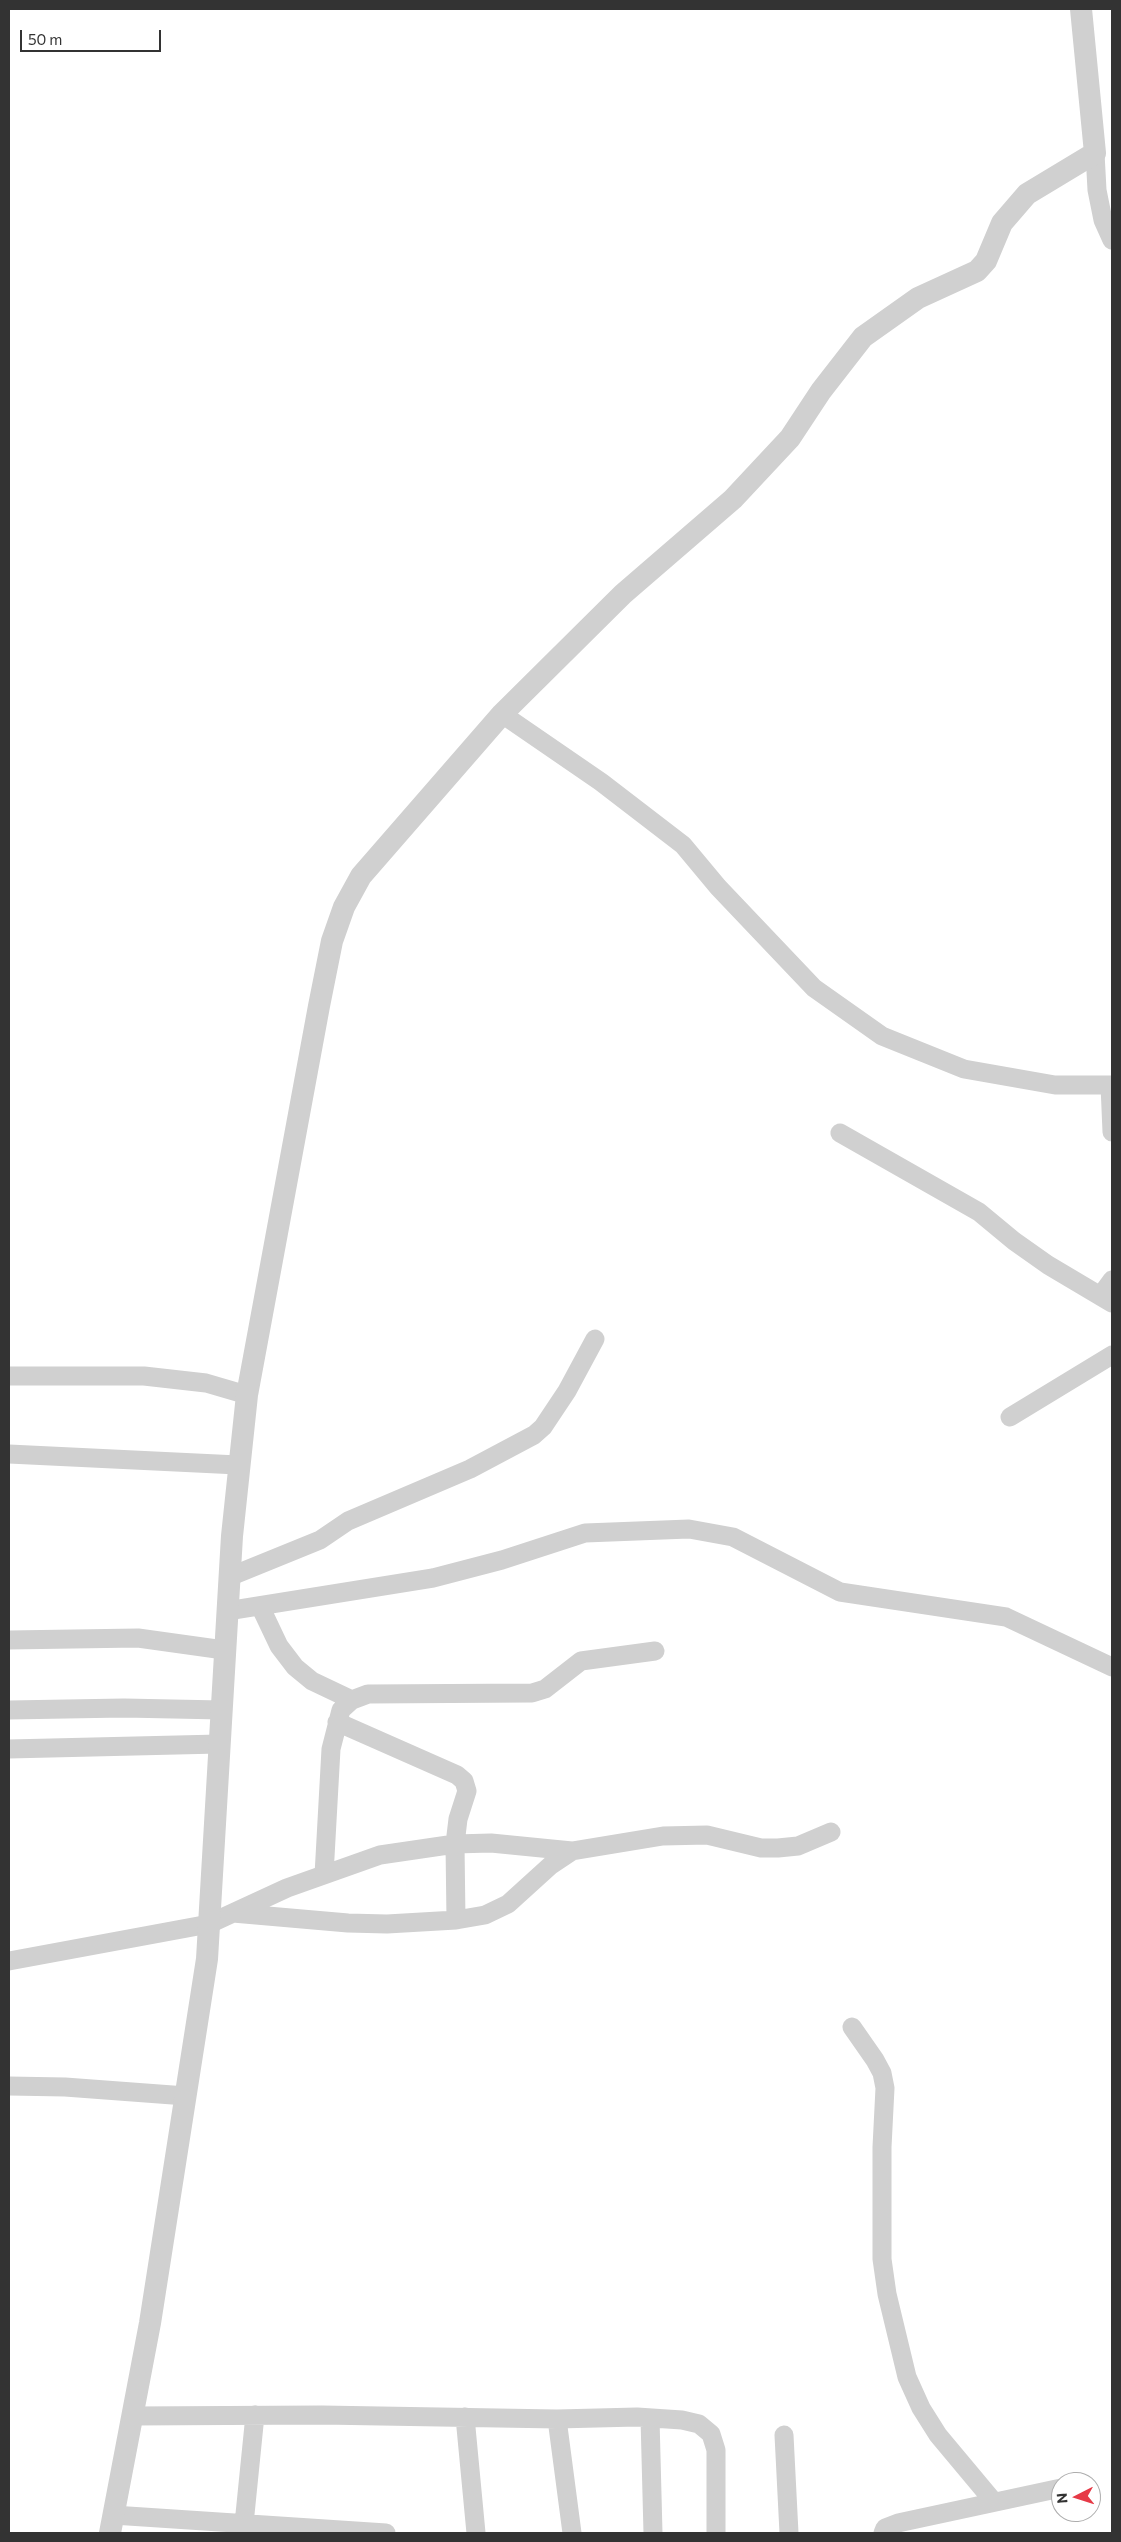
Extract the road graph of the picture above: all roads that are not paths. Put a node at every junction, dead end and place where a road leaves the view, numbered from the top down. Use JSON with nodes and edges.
{"nodes":[{"id":1,"x":1081,"y":9,"type":"edge"},
{"id":2,"x":1095,"y":153,"type":"junction"},
{"id":3,"x":1112,"y":240,"type":"edge"},
{"id":4,"x":502,"y":714,"type":"junction"},
{"id":5,"x":1111,"y":1085,"type":"edge"},
{"id":6,"x":1112,"y":1132,"type":"edge"},
{"id":7,"x":840,"y":1133,"type":"dead end"},
{"id":8,"x":1108,"y":1293,"type":"edge"},
{"id":9,"x":595,"y":1339,"type":"dead end"},
{"id":10,"x":1112,"y":1355,"type":"edge"},
{"id":11,"x":9,"y":1376,"type":"edge"},
{"id":12,"x":247,"y":1395,"type":"junction"},
{"id":13,"x":1010,"y":1417,"type":"dead end"},
{"id":14,"x":9,"y":1454,"type":"edge"},
{"id":15,"x":238,"y":1465,"type":"junction"},
{"id":16,"x":229,"y":1577,"type":"junction"},
{"id":17,"x":260,"y":1606,"type":"junction"},
{"id":18,"x":227,"y":1611,"type":"junction"},
{"id":19,"x":9,"y":1640,"type":"edge"},
{"id":20,"x":224,"y":1650,"type":"junction"},
{"id":21,"x":655,"y":1651,"type":"dead end"},
{"id":22,"x":1112,"y":1667,"type":"edge"},
{"id":23,"x":352,"y":1700,"type":"junction"},
{"id":24,"x":9,"y":1710,"type":"edge"},
{"id":25,"x":222,"y":1710,"type":"junction"},
{"id":26,"x":337,"y":1722,"type":"junction"},
{"id":27,"x":219,"y":1744,"type":"junction"},
{"id":28,"x":9,"y":1749,"type":"edge"},
{"id":29,"x":831,"y":1832,"type":"dead end"},
{"id":30,"x":455,"y":1844,"type":"junction"},
{"id":31,"x":572,"y":1851,"type":"junction"},
{"id":32,"x":324,"y":1875,"type":"junction"},
{"id":33,"x":233,"y":1913,"type":"junction"},
{"id":34,"x":456,"y":1920,"type":"junction"},
{"id":35,"x":209,"y":1924,"type":"junction"},
{"id":36,"x":9,"y":1961,"type":"edge"},
{"id":37,"x":852,"y":2028,"type":"dead end"},
{"id":38,"x":9,"y":2086,"type":"edge"},
{"id":39,"x":186,"y":2096,"type":"junction"},
{"id":40,"x":256,"y":2415,"type":"junction"},
{"id":41,"x":132,"y":2416,"type":"junction"},
{"id":42,"x":465,"y":2417,"type":"junction"},
{"id":43,"x":650,"y":2418,"type":"junction"},
{"id":44,"x":557,"y":2419,"type":"junction"},
{"id":45,"x":784,"y":2435,"type":"dead end"},
{"id":46,"x":1051,"y":2490,"type":"edge"},
{"id":47,"x":994,"y":2502,"type":"junction"},
{"id":48,"x":112,"y":2524,"type":"edge"},
{"id":49,"x":244,"y":2524,"type":"junction"},
{"id":50,"x":386,"y":2533,"type":"edge"},
{"id":51,"x":476,"y":2533,"type":"edge"},
{"id":52,"x":572,"y":2533,"type":"edge"},
{"id":53,"x":653,"y":2533,"type":"edge"},
{"id":54,"x":716,"y":2533,"type":"edge"},
{"id":55,"x":789,"y":2533,"type":"edge"},
{"id":56,"x":883,"y":2533,"type":"edge"}],
"edges":[{"from":1,"to":2,"type":"street"},
{"from":2,"to":3,"type":"street"},
{"from":2,"to":4,"type":"street"},
{"from":4,"to":5,"type":"street"},
{"from":4,"to":12,"type":"street"},
{"from":5,"to":6,"type":"street"},
{"from":7,"to":8,"type":"street"},
{"from":9,"to":16,"type":"street"},
{"from":10,"to":13,"type":"street"},
{"from":11,"to":12,"type":"street"},
{"from":12,"to":15,"type":"street"},
{"from":14,"to":15,"type":"street"},
{"from":15,"to":16,"type":"street"},
{"from":16,"to":18,"type":"street"},
{"from":17,"to":18,"type":"street"},
{"from":17,"to":22,"type":"street"},
{"from":17,"to":23,"type":"street"},
{"from":18,"to":20,"type":"street"},
{"from":19,"to":20,"type":"street"},
{"from":20,"to":25,"type":"street"},
{"from":21,"to":23,"type":"street"},
{"from":23,"to":26,"type":"street"},
{"from":24,"to":25,"type":"street"},
{"from":25,"to":27,"type":"street"},
{"from":26,"to":30,"type":"street"},
{"from":26,"to":32,"type":"street"},
{"from":27,"to":28,"type":"street"},
{"from":27,"to":35,"type":"street"},
{"from":29,"to":31,"type":"street"},
{"from":30,"to":31,"type":"street"},
{"from":30,"to":32,"type":"street"},
{"from":30,"to":34,"type":"street"},
{"from":31,"to":34,"type":"street"},
{"from":32,"to":33,"type":"street"},
{"from":33,"to":34,"type":"street"},
{"from":33,"to":35,"type":"street"},
{"from":35,"to":36,"type":"street"},
{"from":35,"to":39,"type":"street"},
{"from":37,"to":47,"type":"street"},
{"from":38,"to":39,"type":"street"},
{"from":39,"to":41,"type":"street"},
{"from":40,"to":41,"type":"street"},
{"from":40,"to":42,"type":"street"},
{"from":40,"to":49,"type":"street"},
{"from":41,"to":48,"type":"street"},
{"from":42,"to":44,"type":"street"},
{"from":42,"to":51,"type":"street"},
{"from":43,"to":44,"type":"street"},
{"from":43,"to":53,"type":"street"},
{"from":43,"to":54,"type":"street"},
{"from":44,"to":52,"type":"street"},
{"from":45,"to":55,"type":"street"},
{"from":46,"to":47,"type":"street"},
{"from":47,"to":56,"type":"street"},
{"from":48,"to":49,"type":"street"},
{"from":49,"to":50,"type":"street"}]}
